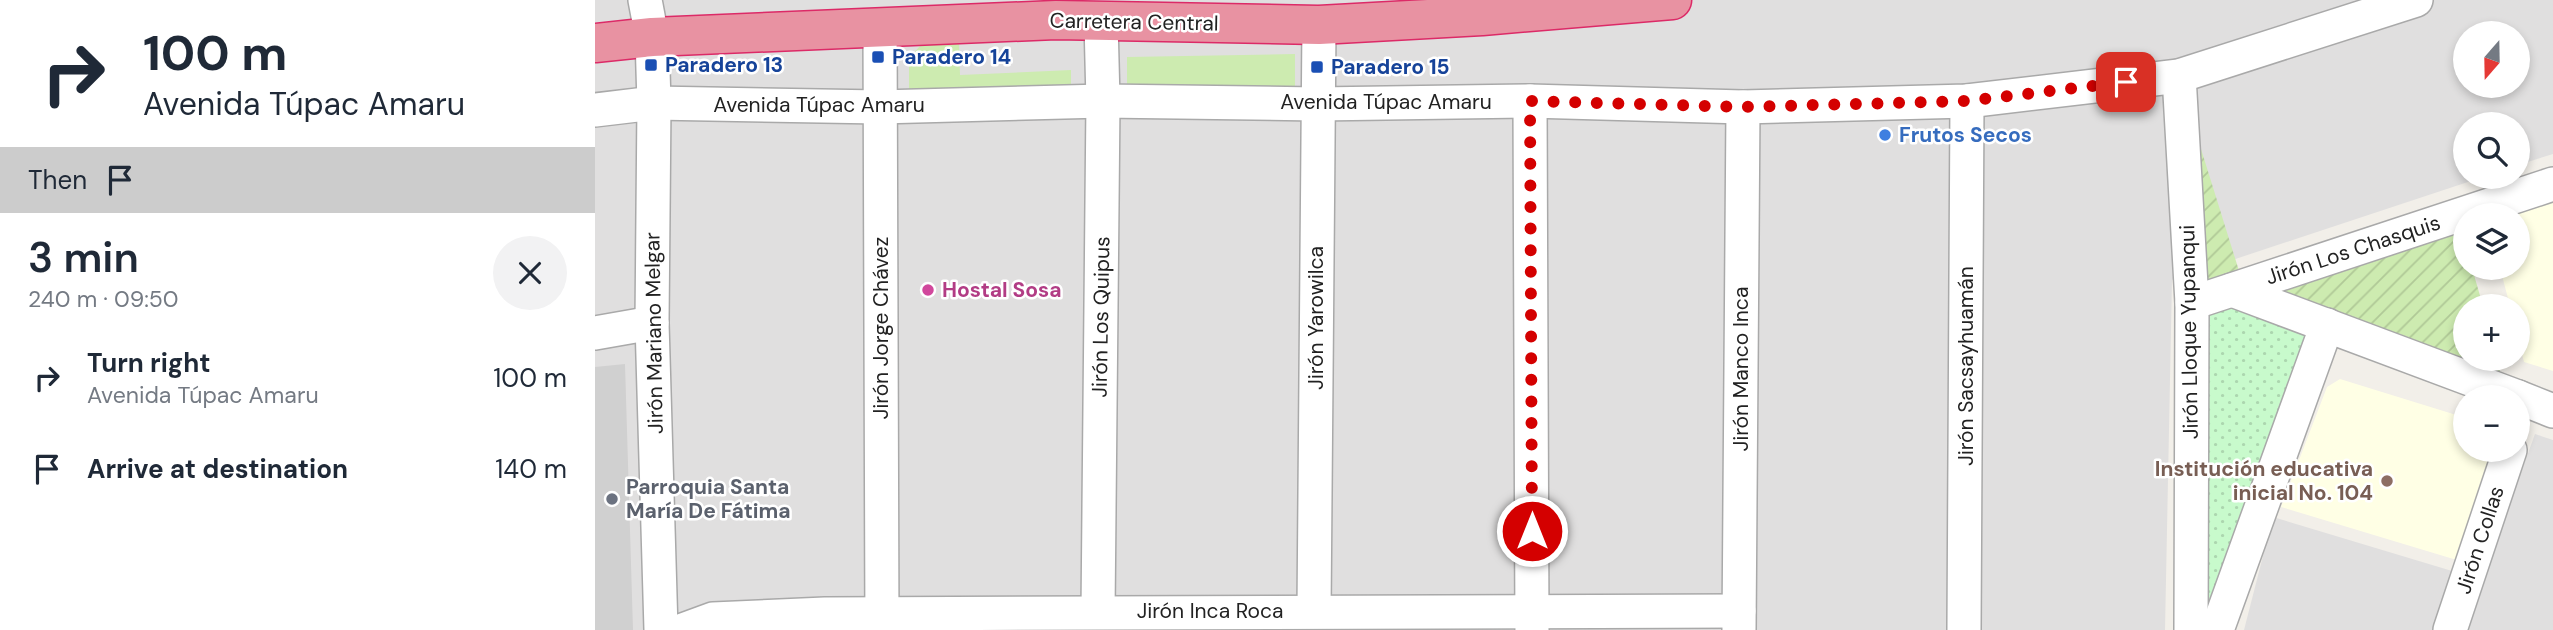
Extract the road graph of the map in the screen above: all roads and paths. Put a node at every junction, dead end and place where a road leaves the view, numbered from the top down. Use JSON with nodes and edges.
{"nodes":[{"id":1,"x":1672,"y":0,"type":"edge"},
{"id":2,"x":2416,"y":0,"type":"edge"},
{"id":3,"x":1029,"y":11,"type":"edge"},
{"id":4,"x":649,"y":18,"type":"edge"},
{"id":5,"x":1101,"y":22,"type":"junction"},
{"id":6,"x":1319,"y":25,"type":"junction"},
{"id":7,"x":880,"y":26,"type":"junction"},
{"id":8,"x":595,"y":43,"type":"edge"},
{"id":9,"x":2179,"y":76,"type":"junction"},
{"id":10,"x":1103,"y":101,"type":"junction"},
{"id":11,"x":1530,"y":101,"type":"junction"},
{"id":12,"x":1967,"y":101,"type":"junction"},
{"id":13,"x":654,"y":103,"type":"junction"},
{"id":14,"x":1317,"y":104,"type":"junction"},
{"id":15,"x":880,"y":107,"type":"junction"},
{"id":16,"x":1742,"y":107,"type":"junction"},
{"id":17,"x":595,"y":110,"type":"edge"},
{"id":18,"x":2553,"y":184,"type":"edge"},
{"id":19,"x":2232,"y":289,"type":"junction"},
{"id":20,"x":2192,"y":303,"type":"junction"},
{"id":21,"x":652,"y":323,"type":"junction"},
{"id":22,"x":2326,"y":325,"type":"junction"},
{"id":23,"x":595,"y":333,"type":"edge"},
{"id":24,"x":2475,"y":385,"type":"edge"},
{"id":25,"x":2505,"y":462,"type":"edge"},
{"id":26,"x":1314,"y":611,"type":"junction"},
{"id":27,"x":1098,"y":612,"type":"junction"},
{"id":28,"x":1532,"y":621,"type":"edge"},
{"id":29,"x":1739,"y":621,"type":"edge"},
{"id":30,"x":882,"y":622,"type":"edge"},
{"id":31,"x":661,"y":630,"type":"edge"},
{"id":32,"x":683,"y":630,"type":"edge"},
{"id":33,"x":1964,"y":630,"type":"edge"},
{"id":34,"x":2191,"y":630,"type":"edge"},
{"id":35,"x":2217,"y":630,"type":"edge"},
{"id":36,"x":2450,"y":630,"type":"edge"}],
"edges":[{"from":1,"to":6,"type":"highway","name":"Carretera Central"},
{"from":2,"to":9,"type":"street","name":"Avenida Túpac Amaru"},
{"from":3,"to":5,"type":"highway","name":"Carretera Central"},
{"from":3,"to":7,"type":"highway","name":"Carretera Central"},
{"from":4,"to":7,"type":"highway","name":"Carretera Central"},
{"from":4,"to":8,"type":"highway","name":"Carretera Central"},
{"from":4,"to":13,"type":"street","name":"Jirón Mariano Melgar"},
{"from":5,"to":6,"type":"highway","name":"Carretera Central"},
{"from":5,"to":10,"type":"street","name":"Jirón Los Quipus"},
{"from":6,"to":14,"type":"street","name":"Jirón Yarowilca"},
{"from":7,"to":15,"type":"street","name":"Jirón Jorge Chávez"},
{"from":9,"to":12,"type":"street","name":"Avenida Túpac Amaru"},
{"from":9,"to":20,"type":"street","name":"Jirón Lloque Yupanqui"},
{"from":10,"to":14,"type":"street","name":"Avenida Túpac Amaru"},
{"from":10,"to":15,"type":"street","name":"Avenida Túpac Amaru"},
{"from":10,"to":27,"type":"street","name":"Jirón Los Quipus"},
{"from":11,"to":14,"type":"street","name":"Avenida Túpac Amaru"},
{"from":11,"to":16,"type":"street","name":"Avenida Túpac Amaru"},
{"from":11,"to":28,"type":"street"},
{"from":12,"to":16,"type":"street","name":"Avenida Túpac Amaru"},
{"from":12,"to":33,"type":"street","name":"Jirón Sacsayhuamán"},
{"from":13,"to":15,"type":"street","name":"Avenida Túpac Amaru"},
{"from":13,"to":17,"type":"street","name":"Avenida Túpac Amaru"},
{"from":13,"to":21,"type":"street","name":"Jirón Mariano Melgar"},
{"from":14,"to":26,"type":"street","name":"Jirón Yarowilca"},
{"from":15,"to":30,"type":"street","name":"Jirón Jorge Chávez"},
{"from":16,"to":29,"type":"street","name":"Jirón Manco Inca"},
{"from":18,"to":19,"type":"street","name":"Jirón Los Chasquis"},
{"from":19,"to":20,"type":"street","name":"Jirón Los Chasquis"},
{"from":19,"to":22,"type":"street"},
{"from":20,"to":34,"type":"street","name":"Jirón Lloque Yupanqui"},
{"from":21,"to":23,"type":"street"},
{"from":21,"to":31,"type":"street","name":"Jirón Mariano Melgar"},
{"from":22,"to":24,"type":"street"},
{"from":22,"to":35,"type":"street"},
{"from":25,"to":36,"type":"street","name":"Jirón Collas"},
{"from":26,"to":27,"type":"street","name":"Jirón Inca Roca"},
{"from":26,"to":28,"type":"street","name":"Jirón Inca Roca"},
{"from":27,"to":30,"type":"street","name":"Jirón Inca Roca"},
{"from":28,"to":29,"type":"street","name":"Jirón Inca Roca"},
{"from":30,"to":32,"type":"street","name":"Jirón Inca Roca"}]}
